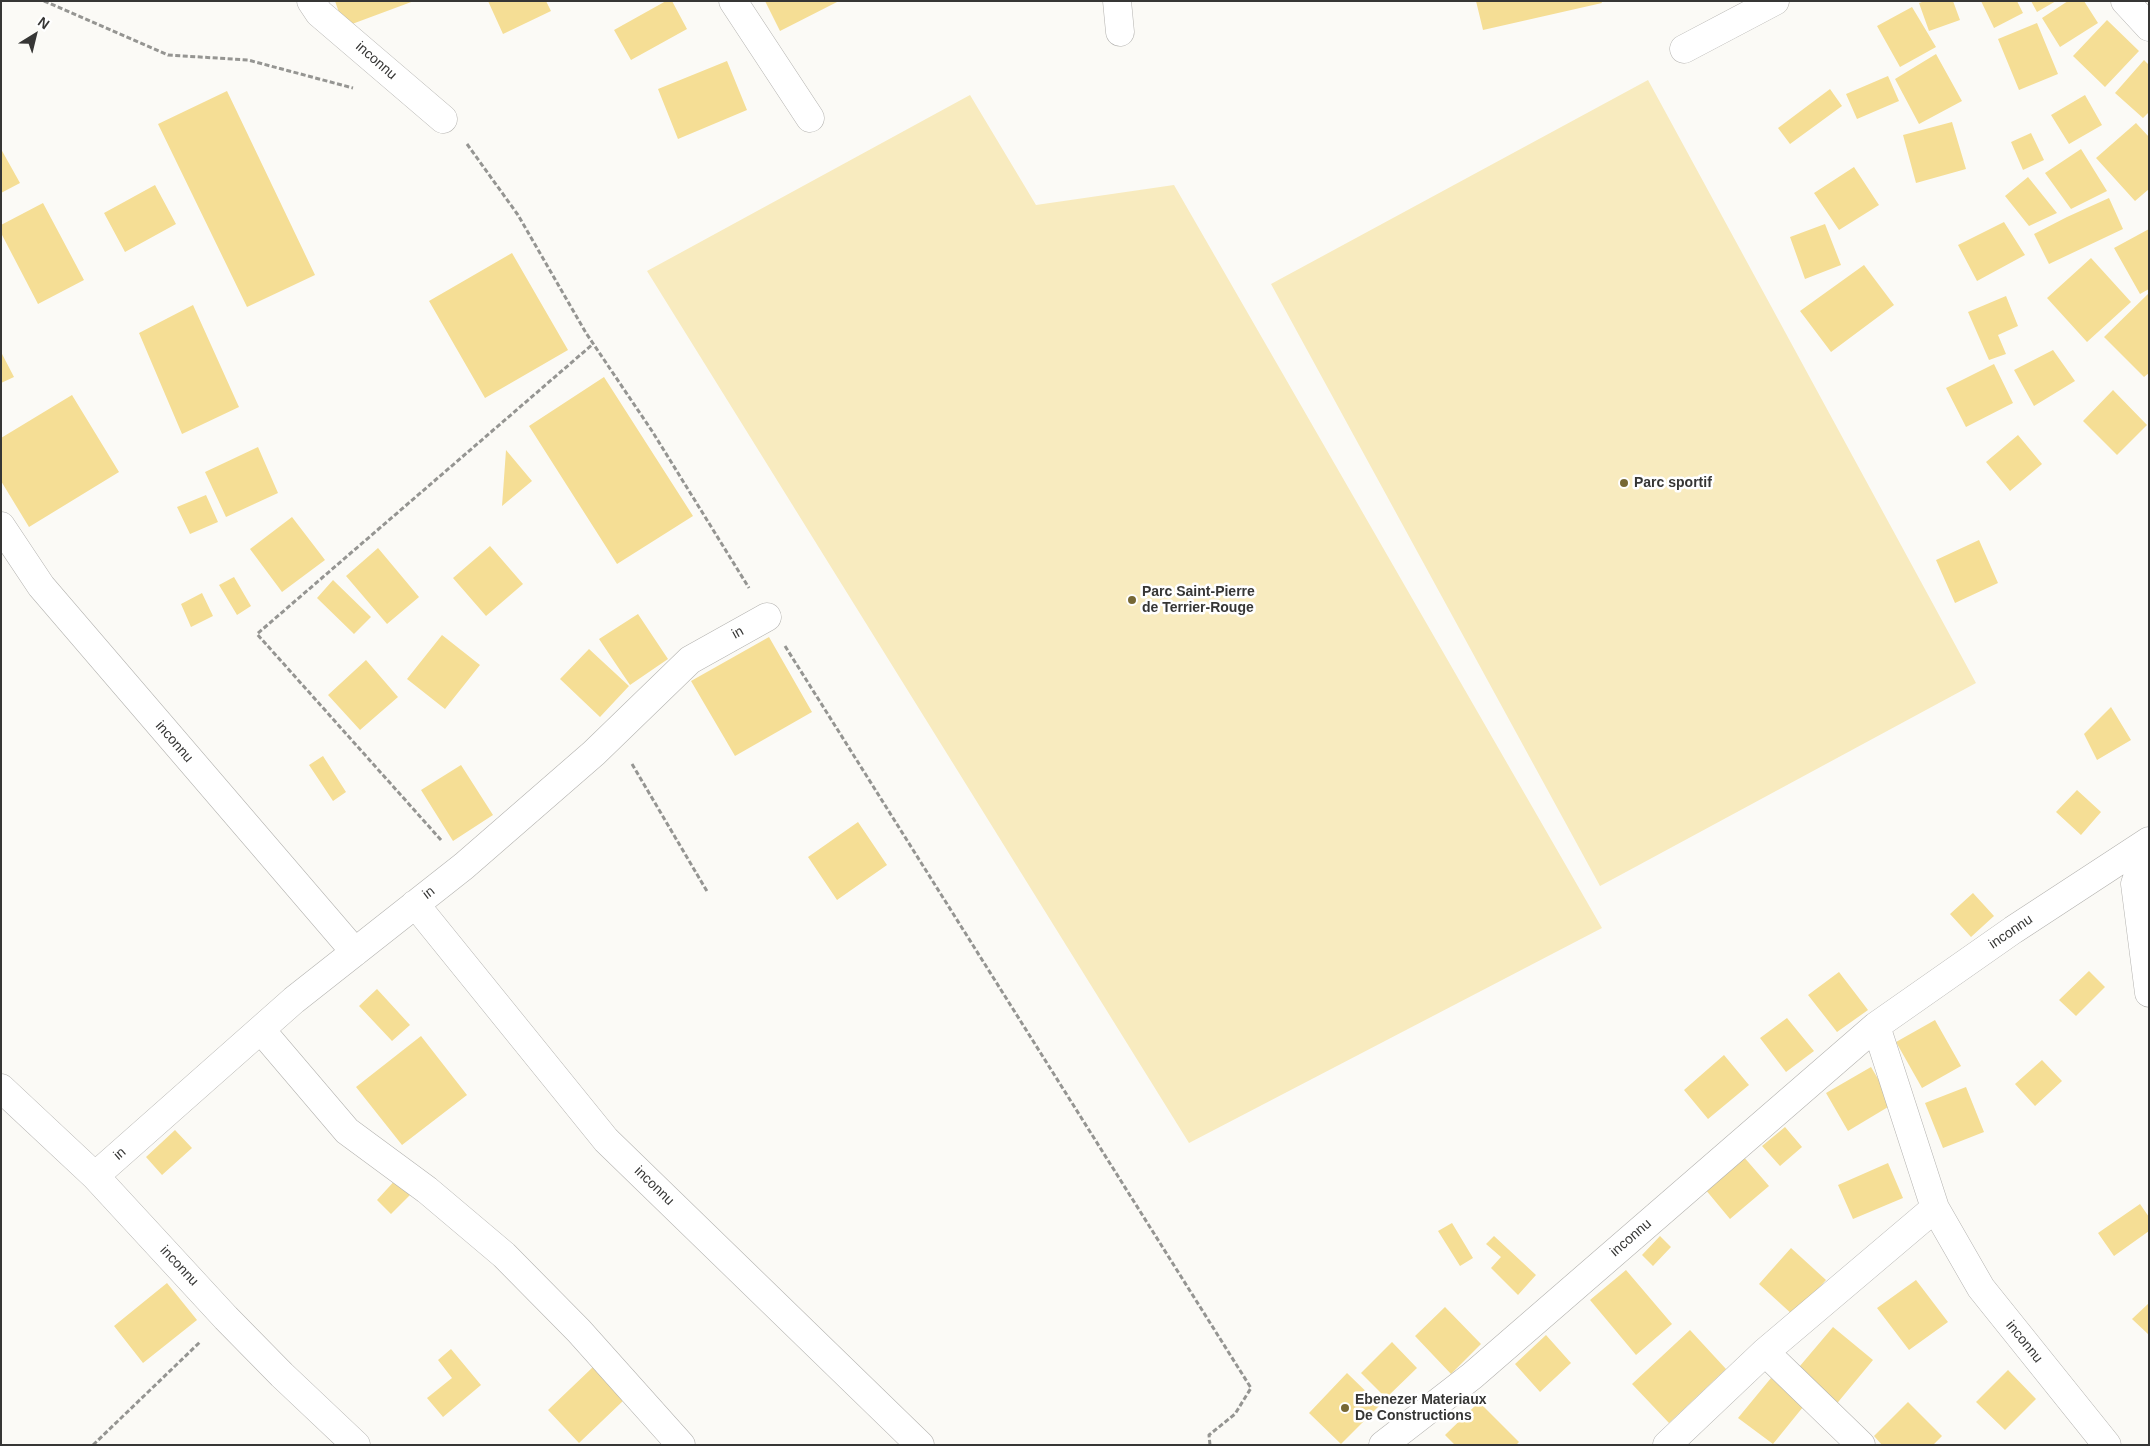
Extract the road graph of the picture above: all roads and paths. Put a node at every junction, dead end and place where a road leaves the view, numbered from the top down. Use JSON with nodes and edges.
{"nodes":[{"id":1,"x":311,"y":1,"type":"edge"},
{"id":2,"x":733,"y":1,"type":"edge"},
{"id":3,"x":1117,"y":1,"type":"edge"},
{"id":4,"x":1775,"y":1,"type":"edge"},
{"id":5,"x":2125,"y":1,"type":"edge"},
{"id":6,"x":2149,"y":27,"type":"edge"},
{"id":7,"x":1120,"y":32,"type":"dead end"},
{"id":8,"x":1684,"y":49,"type":"dead end"},
{"id":9,"x":810,"y":118,"type":"dead end"},
{"id":10,"x":443,"y":119,"type":"dead end"},
{"id":11,"x":593,"y":344,"type":"dead end"},
{"id":12,"x":1,"y":526,"type":"edge"},
{"id":13,"x":767,"y":617,"type":"dead end"},
{"id":14,"x":614,"y":734,"type":"junction"},
{"id":15,"x":2149,"y":842,"type":"edge"},
{"id":16,"x":464,"y":866,"type":"junction"},
{"id":17,"x":708,"y":893,"type":"dead end"},
{"id":18,"x":415,"y":904,"type":"junction"},
{"id":19,"x":355,"y":952,"type":"junction"},
{"id":20,"x":2149,"y":992,"type":"edge"},
{"id":21,"x":1876,"y":1026,"type":"junction"},
{"id":22,"x":261,"y":1030,"type":"junction"},
{"id":23,"x":1,"y":1088,"type":"edge"},
{"id":24,"x":95,"y":1176,"type":"junction"},
{"id":25,"x":1935,"y":1208,"type":"junction"},
{"id":26,"x":226,"y":1318,"type":"junction"},
{"id":27,"x":1765,"y":1352,"type":"junction"},
{"id":28,"x":93,"y":1445,"type":"edge"},
{"id":29,"x":356,"y":1445,"type":"edge"},
{"id":30,"x":681,"y":1445,"type":"edge"},
{"id":31,"x":920,"y":1445,"type":"edge"},
{"id":32,"x":1383,"y":1445,"type":"edge"},
{"id":33,"x":1667,"y":1445,"type":"edge"},
{"id":34,"x":1861,"y":1445,"type":"edge"},
{"id":35,"x":2107,"y":1445,"type":"edge"}],
"edges":[{"from":1,"to":10,"type":"street","name":"inconnu"},
{"from":2,"to":9,"type":"street"},
{"from":3,"to":7,"type":"street"},
{"from":4,"to":8,"type":"street"},
{"from":5,"to":6,"type":"street"},
{"from":11,"to":16,"type":"path"},
{"from":12,"to":19,"type":"street","name":"inconnu"},
{"from":13,"to":14,"type":"street","name":"in"},
{"from":14,"to":16,"type":"street","name":"in"},
{"from":14,"to":17,"type":"path"},
{"from":15,"to":20,"type":"street","name":"inconnu"},
{"from":15,"to":21,"type":"street","name":"inconnu"},
{"from":16,"to":18,"type":"street","name":"in"},
{"from":18,"to":19,"type":"street","name":"in"},
{"from":18,"to":31,"type":"street","name":"inconnu"},
{"from":19,"to":22,"type":"street","name":"in"},
{"from":21,"to":25,"type":"street","name":"inconnu"},
{"from":21,"to":32,"type":"street","name":"inconnu"},
{"from":22,"to":24,"type":"street","name":"in"},
{"from":22,"to":30,"type":"street"},
{"from":23,"to":24,"type":"street","name":"inconnu"},
{"from":24,"to":26,"type":"street","name":"inconnu"},
{"from":25,"to":27,"type":"street"},
{"from":25,"to":35,"type":"street","name":"inconnu"},
{"from":26,"to":28,"type":"path"},
{"from":26,"to":29,"type":"street","name":"inconnu"},
{"from":27,"to":33,"type":"street"},
{"from":27,"to":34,"type":"street"}]}
